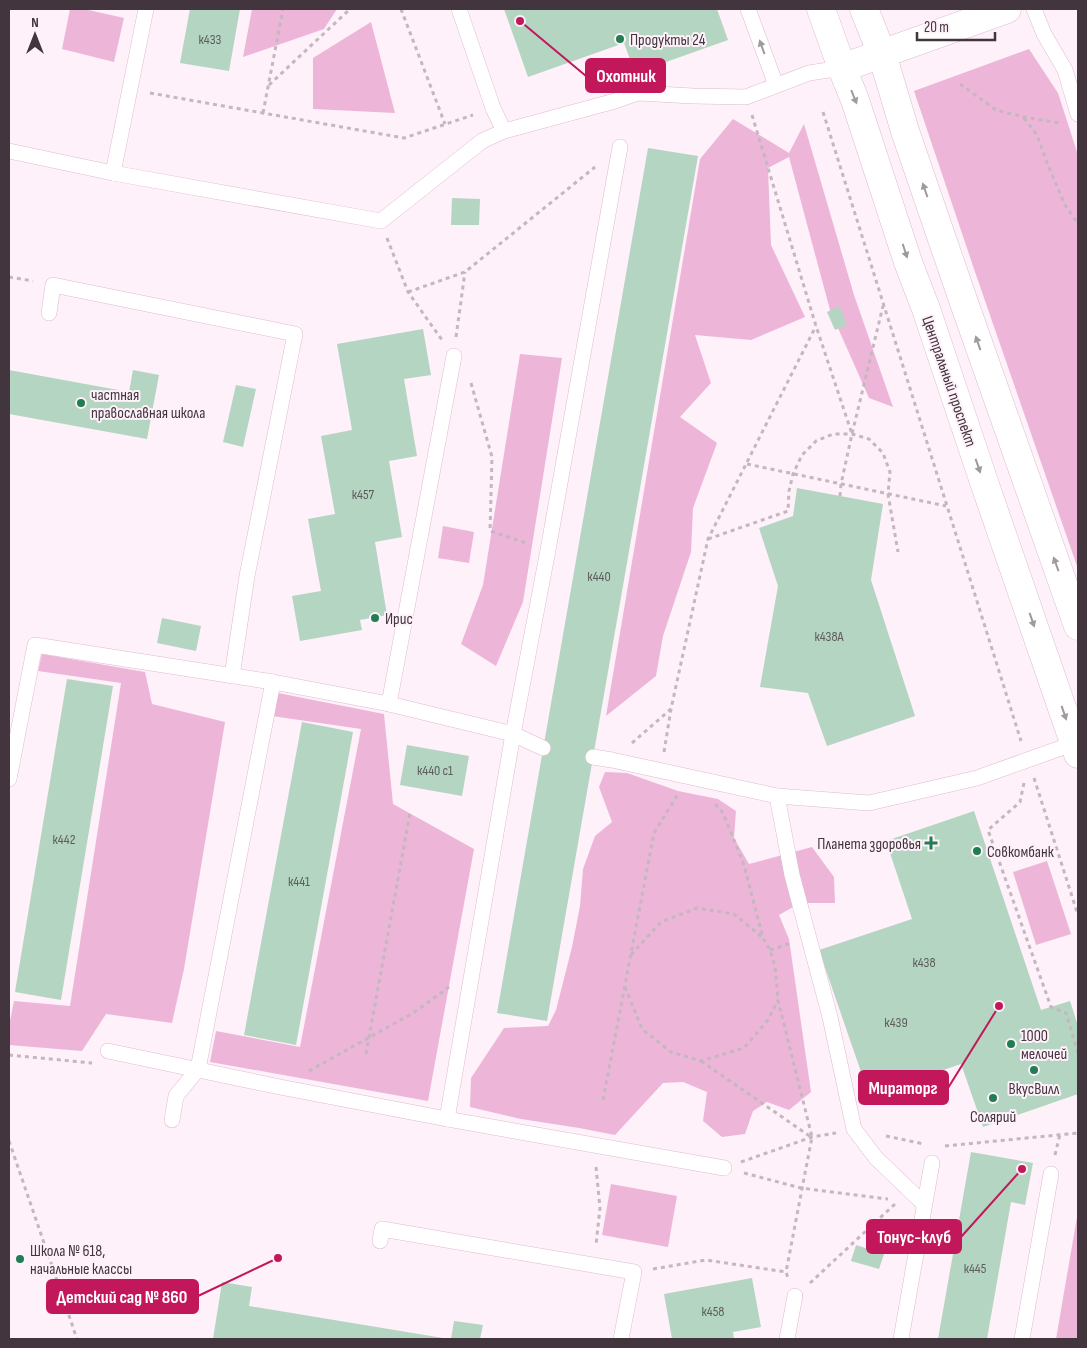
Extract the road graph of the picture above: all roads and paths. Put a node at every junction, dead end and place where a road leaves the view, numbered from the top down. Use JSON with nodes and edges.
{"nodes":[{"id":1,"x":146,"y":9,"type":"edge"},
{"id":2,"x":283,"y":9,"type":"edge"},
{"id":3,"x":350,"y":9,"type":"edge"},
{"id":4,"x":401,"y":9,"type":"edge"},
{"id":5,"x":459,"y":9,"type":"edge"},
{"id":6,"x":748,"y":9,"type":"edge"},
{"id":7,"x":821,"y":9,"type":"edge"},
{"id":8,"x":864,"y":9,"type":"edge"},
{"id":9,"x":1007,"y":9,"type":"edge"},
{"id":10,"x":1034,"y":9,"type":"edge"},
{"id":11,"x":882,"y":54,"type":"junction"},
{"id":12,"x":842,"y":68,"type":"junction"},
{"id":13,"x":1071,"y":68,"type":"edge"},
{"id":14,"x":960,"y":84,"type":"dead end"},
{"id":15,"x":269,"y":85,"type":"junction"},
{"id":16,"x":776,"y":85,"type":"junction"},
{"id":17,"x":129,"y":90,"type":"junction"},
{"id":18,"x":746,"y":97,"type":"junction"},
{"id":19,"x":492,"y":108,"type":"junction"},
{"id":20,"x":823,"y":112,"type":"dead end"},
{"id":21,"x":263,"y":113,"type":"junction"},
{"id":22,"x":1024,"y":117,"type":"junction"},
{"id":23,"x":1074,"y":119,"type":"edge"},
{"id":24,"x":445,"y":124,"type":"junction"},
{"id":25,"x":504,"y":131,"type":"junction"},
{"id":26,"x":620,"y":146,"type":"joint"},
{"id":27,"x":9,"y":151,"type":"edge"},
{"id":28,"x":113,"y":173,"type":"junction"},
{"id":29,"x":381,"y":221,"type":"junction"},
{"id":30,"x":1078,"y":224,"type":"edge"},
{"id":31,"x":465,"y":272,"type":"junction"},
{"id":32,"x":408,"y":292,"type":"junction"},
{"id":33,"x":962,"y":297,"type":"junction"},
{"id":34,"x":883,"y":305,"type":"junction"},
{"id":35,"x":926,"y":309,"type":"junction"},
{"id":36,"x":49,"y":313,"type":"dead end"},
{"id":37,"x":816,"y":326,"type":"junction"},
{"id":38,"x":454,"y":356,"type":"junction"},
{"id":39,"x":852,"y":434,"type":"junction"},
{"id":40,"x":747,"y":464,"type":"junction"},
{"id":41,"x":793,"y":474,"type":"junction"},
{"id":42,"x":841,"y":484,"type":"junction"},
{"id":43,"x":888,"y":494,"type":"junction"},
{"id":44,"x":840,"y":496,"type":"dead end"},
{"id":45,"x":947,"y":506,"type":"junction"},
{"id":46,"x":708,"y":539,"type":"junction"},
{"id":47,"x":548,"y":550,"type":"junction"},
{"id":48,"x":898,"y":552,"type":"dead end"},
{"id":49,"x":1078,"y":626,"type":"edge"},
{"id":50,"x":232,"y":676,"type":"junction"},
{"id":51,"x":273,"y":682,"type":"junction"},
{"id":52,"x":389,"y":704,"type":"junction"},
{"id":53,"x":671,"y":709,"type":"junction"},
{"id":54,"x":513,"y":734,"type":"junction"},
{"id":55,"x":543,"y":748,"type":"dead end"},
{"id":56,"x":1077,"y":748,"type":"edge"},
{"id":57,"x":593,"y":757,"type":"dead end"},
{"id":58,"x":612,"y":760,"type":"junction"},
{"id":59,"x":1028,"y":761,"type":"junction"},
{"id":60,"x":661,"y":770,"type":"junction"},
{"id":61,"x":690,"y":776,"type":"junction"},
{"id":62,"x":9,"y":779,"type":"edge"},
{"id":63,"x":777,"y":796,"type":"junction"},
{"id":64,"x":410,"y":814,"type":"dead end"},
{"id":65,"x":1078,"y":914,"type":"edge"},
{"id":66,"x":764,"y":938,"type":"junction"},
{"id":67,"x":631,"y":956,"type":"junction"},
{"id":68,"x":472,"y":971,"type":"junction"},
{"id":69,"x":625,"y":987,"type":"junction"},
{"id":70,"x":778,"y":1000,"type":"junction"},
{"id":71,"x":369,"y":1037,"type":"junction"},
{"id":72,"x":108,"y":1051,"type":"dead end"},
{"id":73,"x":1078,"y":1053,"type":"edge"},
{"id":74,"x":366,"y":1054,"type":"dead end"},
{"id":75,"x":701,"y":1061,"type":"junction"},
{"id":76,"x":198,"y":1069,"type":"junction"},
{"id":77,"x":280,"y":1087,"type":"junction"},
{"id":78,"x":603,"y":1100,"type":"dead end"},
{"id":79,"x":447,"y":1119,"type":"junction"},
{"id":80,"x":172,"y":1120,"type":"dead end"},
{"id":81,"x":854,"y":1129,"type":"junction"},
{"id":82,"x":1078,"y":1133,"type":"edge"},
{"id":83,"x":812,"y":1138,"type":"junction"},
{"id":84,"x":9,"y":1141,"type":"edge"},
{"id":85,"x":594,"y":1145,"type":"junction"},
{"id":86,"x":927,"y":1145,"type":"dead end"},
{"id":87,"x":937,"y":1147,"type":"dead end"},
{"id":88,"x":932,"y":1163,"type":"dead end"},
{"id":89,"x":724,"y":1168,"type":"junction"},
{"id":90,"x":1051,"y":1174,"type":"dead end"},
{"id":91,"x":801,"y":1188,"type":"junction"},
{"id":92,"x":924,"y":1204,"type":"junction"},
{"id":93,"x":380,"y":1242,"type":"dead end"},
{"id":94,"x":594,"y":1266,"type":"junction"},
{"id":95,"x":634,"y":1272,"type":"junction"},
{"id":96,"x":786,"y":1272,"type":"junction"},
{"id":97,"x":795,"y":1296,"type":"junction"},
{"id":98,"x":77,"y":1339,"type":"edge"},
{"id":99,"x":621,"y":1339,"type":"edge"},
{"id":100,"x":787,"y":1339,"type":"edge"},
{"id":101,"x":900,"y":1339,"type":"edge"},
{"id":102,"x":1022,"y":1339,"type":"edge"}],
"edges":[{"from":1,"to":17,"type":"lane"},
{"from":2,"to":15,"type":"path"},
{"from":3,"to":15,"type":"path"},
{"from":4,"to":24,"type":"path"},
{"from":5,"to":19,"type":"lane"},
{"from":16,"to":6,"type":"lane","one_way":true},
{"from":7,"to":12,"type":"main road","name":"Центральный проспект"},
{"from":8,"to":11,"type":"main road"},
{"from":9,"to":11,"type":"main road"},
{"from":10,"to":13,"type":"lane"},
{"from":11,"to":12,"type":"main road"},
{"from":33,"to":11,"type":"main road","one_way":true},
{"from":12,"to":16,"type":"lane"},
{"from":12,"to":35,"type":"main road","name":"Центральный проспект","one_way":true},
{"from":13,"to":23,"type":"lane"},
{"from":14,"to":22,"type":"path"},
{"from":15,"to":21,"type":"path"},
{"from":16,"to":18,"type":"lane"},
{"from":17,"to":21,"type":"path"},
{"from":17,"to":28,"type":"lane"},
{"from":18,"to":25,"type":"lane"},
{"from":18,"to":37,"type":"path"},
{"from":19,"to":24,"type":"path"},
{"from":19,"to":25,"type":"lane"},
{"from":20,"to":34,"type":"path"},
{"from":21,"to":24,"type":"path"},
{"from":22,"to":23,"type":"path"},
{"from":22,"to":30,"type":"path"},
{"from":25,"to":29,"type":"lane"},
{"from":26,"to":31,"type":"path"},
{"from":26,"to":47,"type":"lane"},
{"from":27,"to":28,"type":"lane"},
{"from":28,"to":29,"type":"lane"},
{"from":29,"to":32,"type":"path"},
{"from":31,"to":32,"type":"path"},
{"from":31,"to":38,"type":"path"},
{"from":32,"to":38,"type":"path"},
{"from":33,"to":35,"type":"main road"},
{"from":49,"to":33,"type":"main road","one_way":true},
{"from":34,"to":39,"type":"path"},
{"from":34,"to":45,"type":"path"},
{"from":35,"to":56,"type":"main road","name":"Центральный проспект","one_way":true},
{"from":36,"to":50,"type":"lane"},
{"from":37,"to":39,"type":"path"},
{"from":37,"to":40,"type":"path"},
{"from":38,"to":47,"type":"path"},
{"from":38,"to":52,"type":"lane"},
{"from":39,"to":41,"type":"path"},
{"from":39,"to":42,"type":"path"},
{"from":39,"to":43,"type":"path"},
{"from":40,"to":41,"type":"path"},
{"from":40,"to":46,"type":"path"},
{"from":41,"to":42,"type":"path"},
{"from":41,"to":46,"type":"path"},
{"from":42,"to":43,"type":"path"},
{"from":42,"to":44,"type":"path"},
{"from":43,"to":45,"type":"path"},
{"from":43,"to":48,"type":"path"},
{"from":45,"to":59,"type":"path"},
{"from":46,"to":53,"type":"path"},
{"from":47,"to":54,"type":"lane"},
{"from":50,"to":51,"type":"lane"},
{"from":50,"to":62,"type":"lane"},
{"from":51,"to":52,"type":"lane"},
{"from":51,"to":76,"type":"lane"},
{"from":52,"to":54,"type":"lane"},
{"from":53,"to":58,"type":"path"},
{"from":53,"to":60,"type":"path"},
{"from":54,"to":55,"type":"lane"},
{"from":54,"to":68,"type":"lane"},
{"from":56,"to":59,"type":"lane"},
{"from":57,"to":58,"type":"lane"},
{"from":58,"to":60,"type":"lane"},
{"from":59,"to":63,"type":"lane"},
{"from":59,"to":65,"type":"path"},
{"from":59,"to":73,"type":"path"},
{"from":60,"to":61,"type":"lane"},
{"from":61,"to":63,"type":"lane"},
{"from":61,"to":66,"type":"path"},
{"from":61,"to":67,"type":"path"},
{"from":63,"to":81,"type":"lane"},
{"from":64,"to":71,"type":"path"},
{"from":66,"to":67,"type":"path"},
{"from":66,"to":70,"type":"path"},
{"from":67,"to":69,"type":"path"},
{"from":68,"to":71,"type":"path"},
{"from":68,"to":79,"type":"lane"},
{"from":69,"to":75,"type":"path"},
{"from":69,"to":78,"type":"path"},
{"from":70,"to":75,"type":"path"},
{"from":70,"to":83,"type":"path"},
{"from":71,"to":74,"type":"path"},
{"from":71,"to":77,"type":"path"},
{"from":72,"to":76,"type":"lane"},
{"from":75,"to":83,"type":"path"},
{"from":76,"to":77,"type":"lane"},
{"from":76,"to":80,"type":"lane"},
{"from":77,"to":79,"type":"lane"},
{"from":79,"to":85,"type":"lane"},
{"from":81,"to":83,"type":"path"},
{"from":81,"to":86,"type":"path"},
{"from":81,"to":92,"type":"lane"},
{"from":82,"to":87,"type":"path"},
{"from":83,"to":89,"type":"path"},
{"from":83,"to":91,"type":"path"},
{"from":84,"to":98,"type":"path"},
{"from":85,"to":89,"type":"lane"},
{"from":85,"to":94,"type":"path"},
{"from":88,"to":92,"type":"lane"},
{"from":89,"to":91,"type":"path"},
{"from":90,"to":102,"type":"lane"},
{"from":91,"to":96,"type":"path"},
{"from":91,"to":97,"type":"path"},
{"from":92,"to":101,"type":"lane"},
{"from":93,"to":94,"type":"lane"},
{"from":94,"to":95,"type":"lane"},
{"from":95,"to":96,"type":"path"},
{"from":95,"to":99,"type":"lane"},
{"from":96,"to":97,"type":"path"},
{"from":97,"to":100,"type":"lane"}]}
